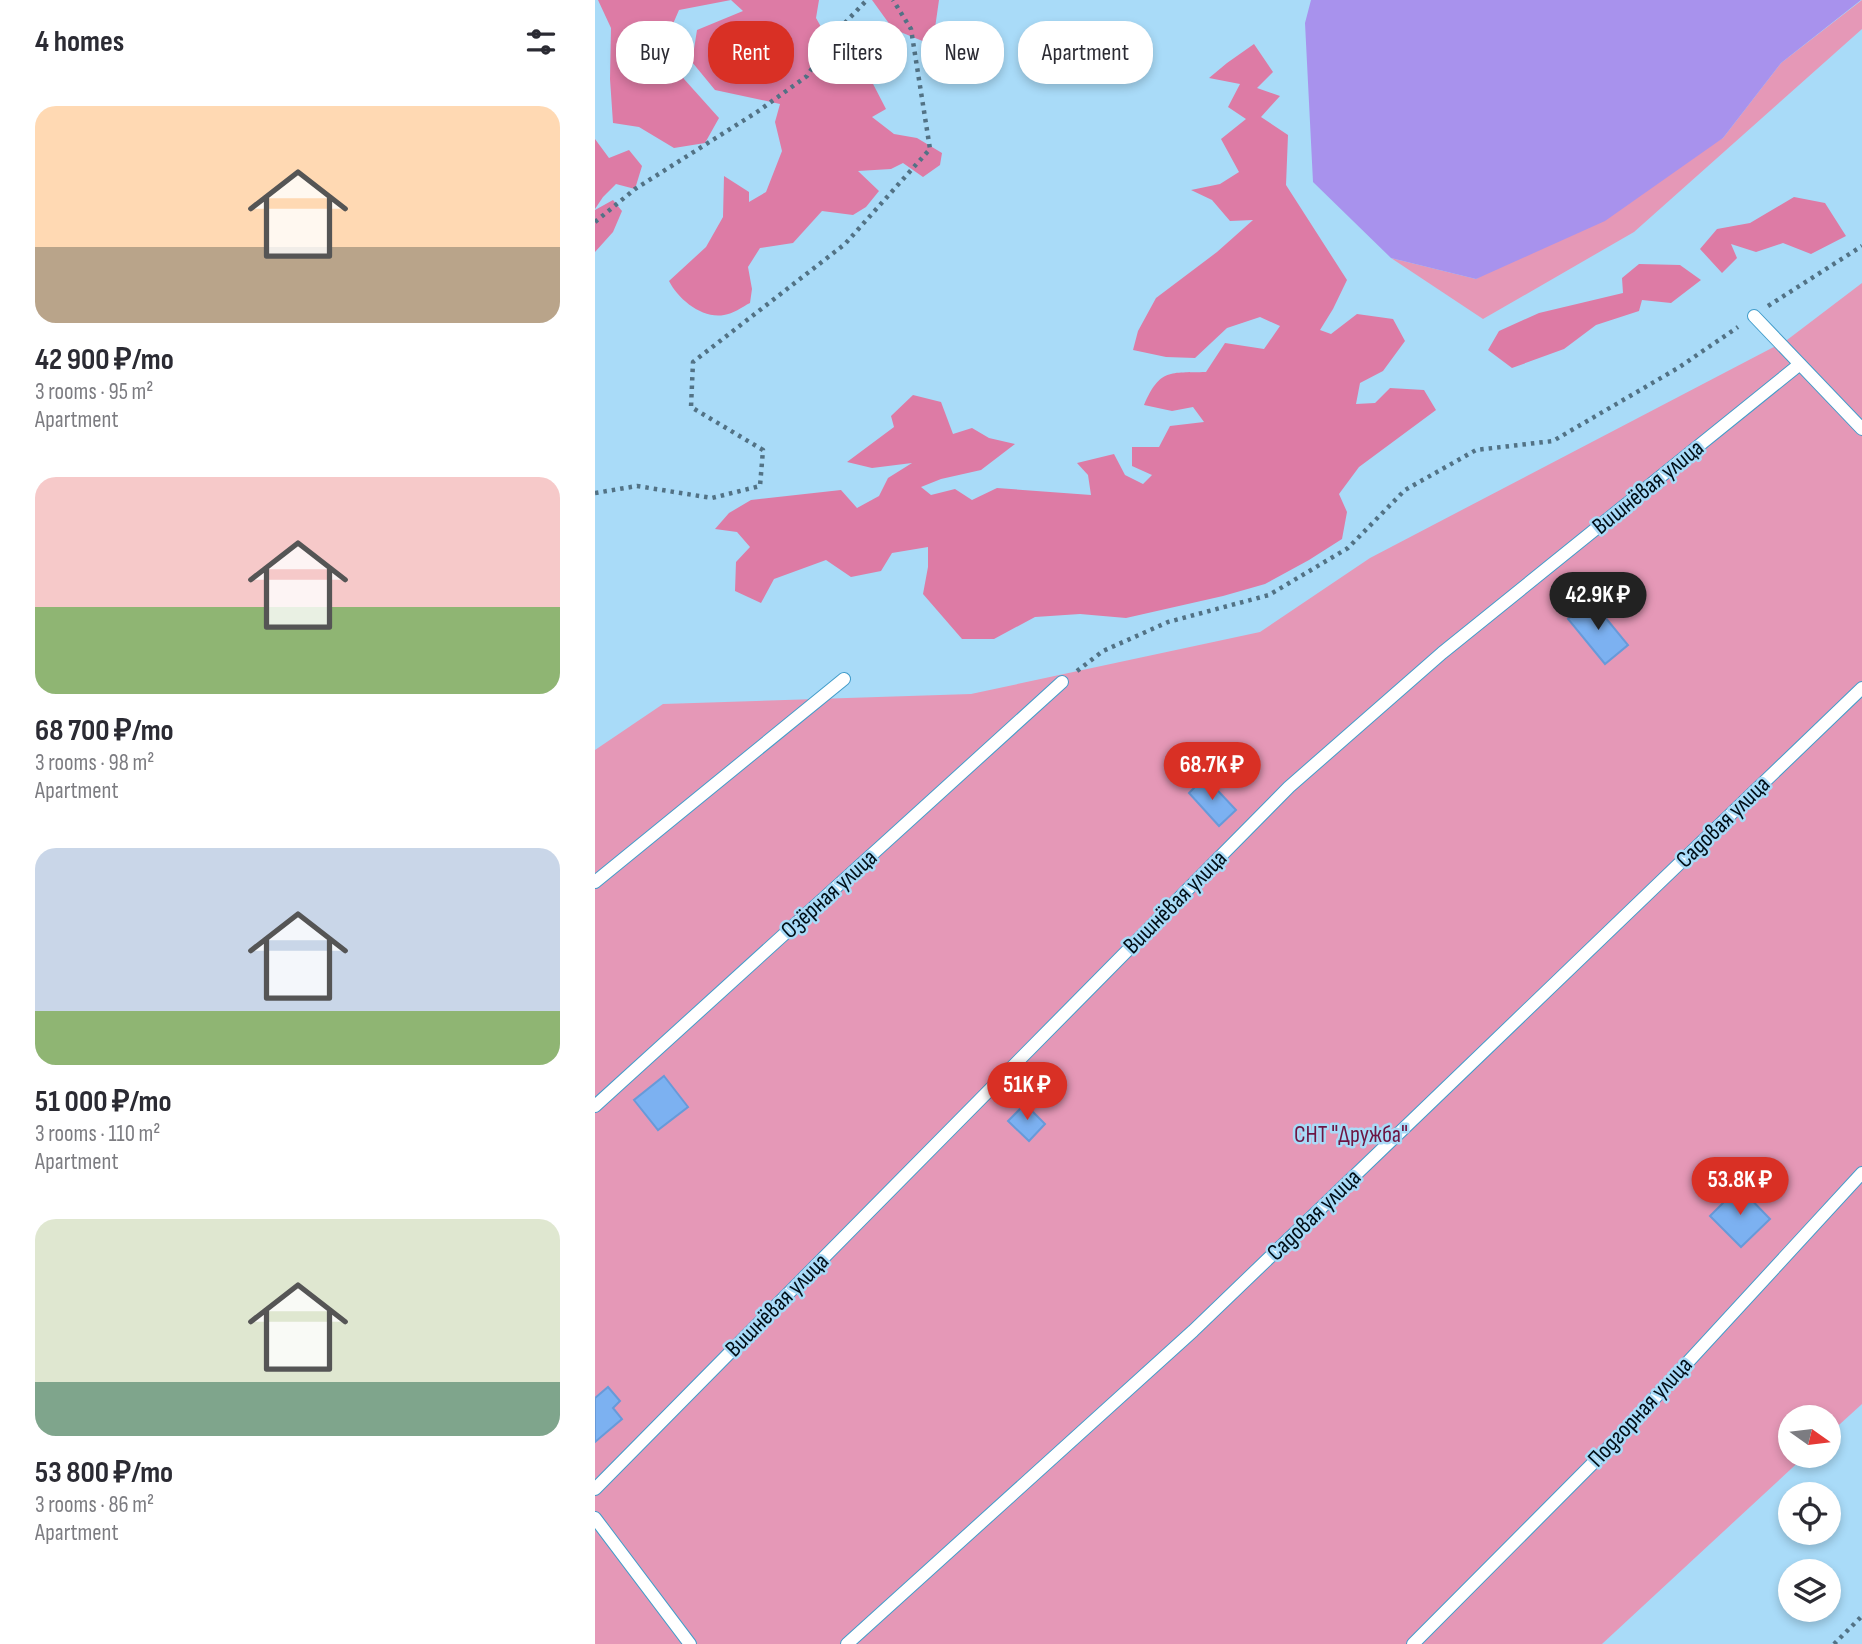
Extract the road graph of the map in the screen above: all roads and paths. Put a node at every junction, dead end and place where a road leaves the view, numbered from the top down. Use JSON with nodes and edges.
{"nodes":[{"id":1,"x":867,"y":0,"type":"edge"},
{"id":2,"x":893,"y":0,"type":"edge"},
{"id":3,"x":595,"y":222,"type":"edge"},
{"id":4,"x":1862,"y":246,"type":"edge"},
{"id":5,"x":1753,"y":316,"type":"junction"},
{"id":6,"x":1800,"y":364,"type":"junction"},
{"id":7,"x":1862,"y":429,"type":"edge"},
{"id":8,"x":595,"y":493,"type":"edge"},
{"id":9,"x":844,"y":678,"type":"dead end"},
{"id":10,"x":1062,"y":682,"type":"joint"},
{"id":11,"x":1862,"y":688,"type":"edge"},
{"id":12,"x":595,"y":881,"type":"edge"},
{"id":13,"x":595,"y":1107,"type":"edge"},
{"id":14,"x":1862,"y":1173,"type":"edge"},
{"id":15,"x":595,"y":1489,"type":"edge"},
{"id":16,"x":595,"y":1518,"type":"edge"},
{"id":17,"x":1862,"y":1616,"type":"edge"},
{"id":18,"x":690,"y":1644,"type":"edge"},
{"id":19,"x":847,"y":1644,"type":"edge"},
{"id":20,"x":1413,"y":1644,"type":"edge"},
{"id":21,"x":1834,"y":1644,"type":"edge"}],
"edges":[{"from":1,"to":3,"type":"path"},
{"from":2,"to":8,"type":"path"},
{"from":4,"to":5,"type":"path"},
{"from":5,"to":6,"type":"lane"},
{"from":5,"to":10,"type":"path"},
{"from":6,"to":7,"type":"lane"},
{"from":6,"to":15,"type":"lane","name":"Вишнёвая улица"},
{"from":9,"to":12,"type":"lane"},
{"from":10,"to":13,"type":"lane","name":"Озёрная улица"},
{"from":11,"to":19,"type":"lane","name":"Садовая улица"},
{"from":14,"to":20,"type":"lane","name":"Подгорная улица"},
{"from":16,"to":18,"type":"lane"},
{"from":17,"to":21,"type":"path"}]}
